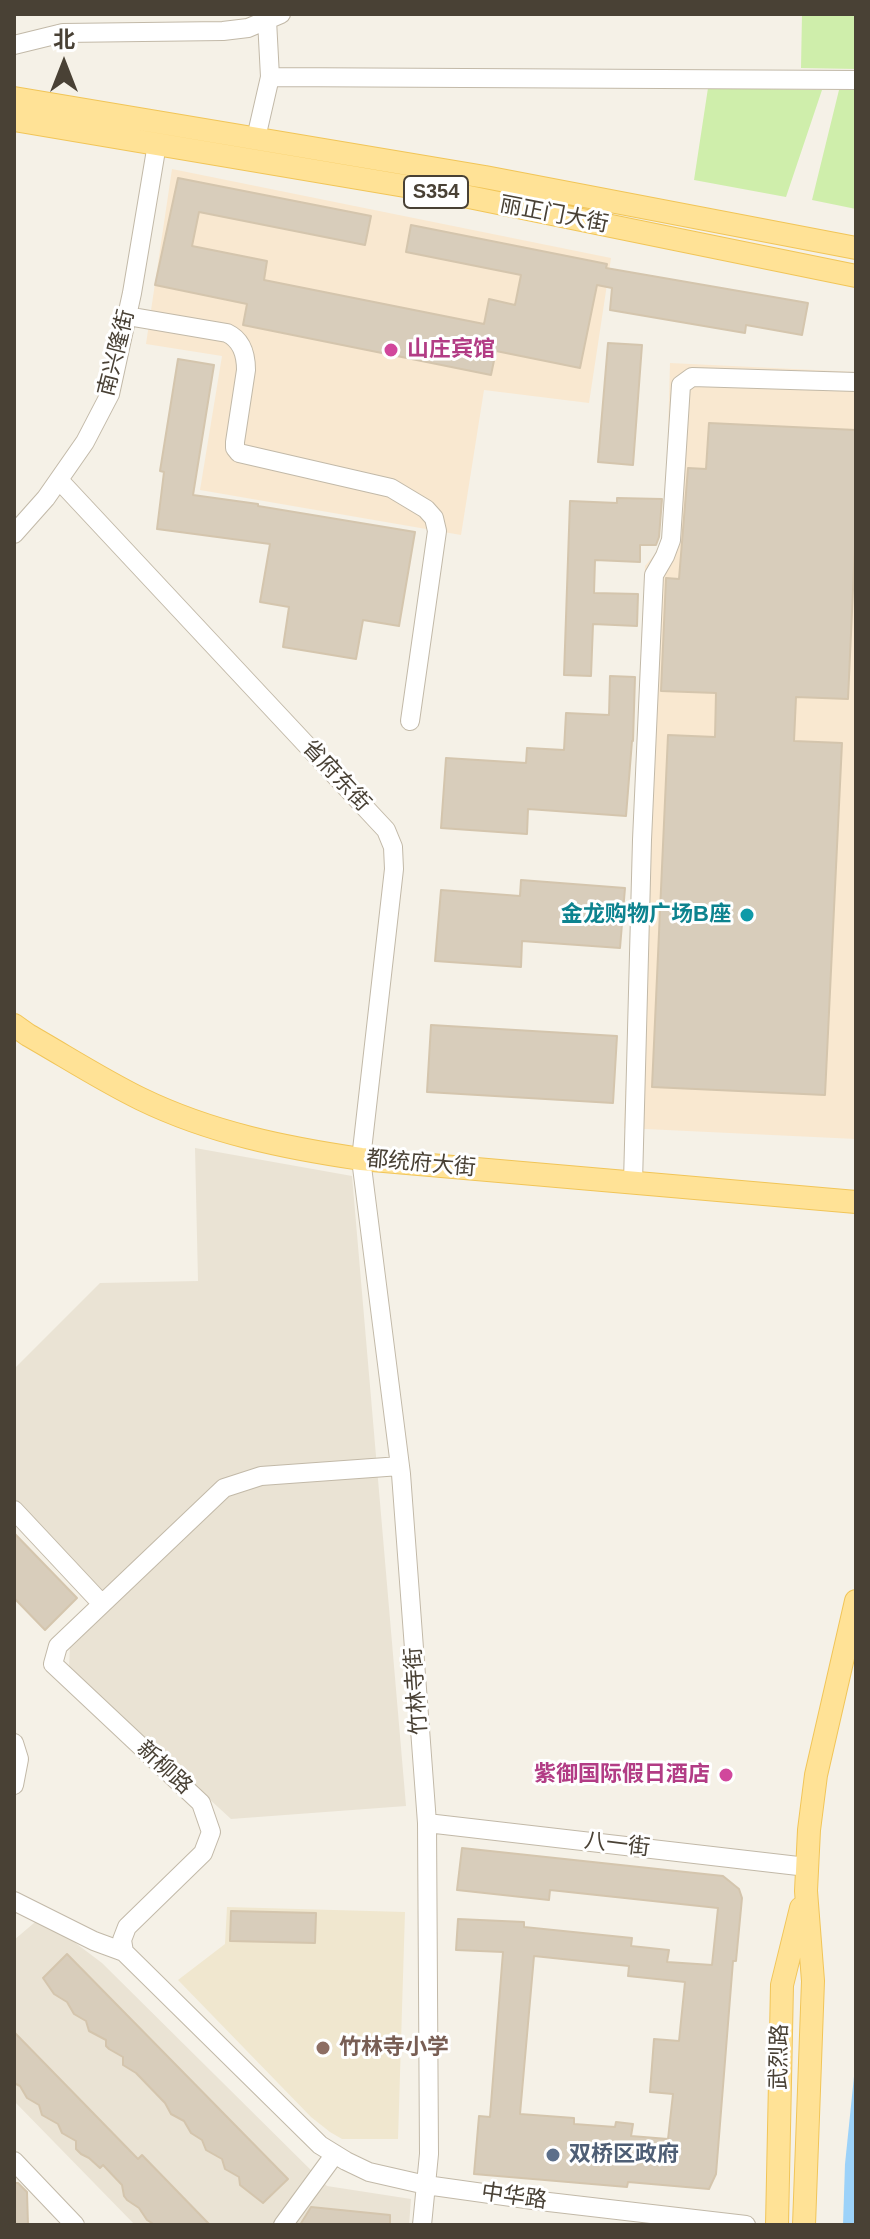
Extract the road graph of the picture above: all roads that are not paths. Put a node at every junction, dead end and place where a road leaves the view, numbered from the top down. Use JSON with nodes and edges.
{"nodes":[{"id":1,"x":274,"y":17,"type":"edge"},
{"id":2,"x":14,"y":45,"type":"edge"},
{"id":3,"x":270,"y":77,"type":"junction"},
{"id":4,"x":856,"y":80,"type":"edge"},
{"id":5,"x":14,"y":98,"type":"edge"},
{"id":6,"x":14,"y":120,"type":"edge"},
{"id":7,"x":256,"y":138,"type":"junction"},
{"id":8,"x":157,"y":144,"type":"junction"},
{"id":9,"x":856,"y":248,"type":"edge"},
{"id":10,"x":856,"y":276,"type":"edge"},
{"id":11,"x":127,"y":316,"type":"junction"},
{"id":12,"x":856,"y":382,"type":"edge"},
{"id":13,"x":59,"y":480,"type":"junction"},
{"id":14,"x":14,"y":534,"type":"edge"},
{"id":15,"x":410,"y":721,"type":"dead end"},
{"id":16,"x":14,"y":1025,"type":"edge"},
{"id":17,"x":361,"y":1159,"type":"junction"},
{"id":18,"x":633,"y":1182,"type":"junction"},
{"id":19,"x":856,"y":1202,"type":"edge"},
{"id":20,"x":400,"y":1466,"type":"junction"},
{"id":21,"x":14,"y":1510,"type":"edge"},
{"id":22,"x":856,"y":1601,"type":"edge"},
{"id":23,"x":102,"y":1604,"type":"junction"},
{"id":24,"x":14,"y":1743,"type":"edge"},
{"id":25,"x":14,"y":1785,"type":"edge"},
{"id":26,"x":427,"y":1823,"type":"junction"},
{"id":27,"x":807,"y":1867,"type":"junction"},
{"id":28,"x":806,"y":1891,"type":"junction"},
{"id":29,"x":14,"y":1901,"type":"edge"},
{"id":30,"x":124,"y":1952,"type":"junction"},
{"id":31,"x":335,"y":2154,"type":"junction"},
{"id":32,"x":14,"y":2161,"type":"edge"},
{"id":33,"x":426,"y":2185,"type":"junction"},
{"id":34,"x":75,"y":2225,"type":"edge"},
{"id":35,"x":283,"y":2225,"type":"edge"},
{"id":36,"x":422,"y":2225,"type":"edge"},
{"id":37,"x":746,"y":2225,"type":"edge"},
{"id":38,"x":777,"y":2225,"type":"edge"},
{"id":39,"x":804,"y":2225,"type":"edge"}],
"edges":[{"from":1,"to":2,"type":"street"},
{"from":1,"to":3,"type":"street"},
{"from":3,"to":4,"type":"street"},
{"from":3,"to":7,"type":"street"},
{"from":5,"to":7,"type":"main road","name":"丽正门大街","number":"S354"},
{"from":6,"to":8,"type":"main road","name":"丽正门大街","number":"S354"},
{"from":7,"to":9,"type":"main road","name":"丽正门大街","number":"S354"},
{"from":8,"to":10,"type":"main road","name":"丽正门大街","number":"S354"},
{"from":8,"to":11,"type":"street","name":"南兴隆街"},
{"from":11,"to":13,"type":"street","name":"南兴隆街"},
{"from":11,"to":15,"type":"street"},
{"from":12,"to":18,"type":"street"},
{"from":13,"to":14,"type":"street","name":"南兴隆街"},
{"from":13,"to":17,"type":"street","name":"省府东街"},
{"from":16,"to":17,"type":"main road","name":"都统府大街"},
{"from":17,"to":18,"type":"main road","name":"都统府大街"},
{"from":17,"to":20,"type":"street","name":"竹林寺街"},
{"from":18,"to":19,"type":"main road","name":"都统府大街"},
{"from":20,"to":23,"type":"street","name":"新柳路"},
{"from":20,"to":26,"type":"street","name":"竹林寺街"},
{"from":21,"to":23,"type":"street"},
{"from":22,"to":27,"type":"main road","name":"武烈路"},
{"from":23,"to":30,"type":"street","name":"新柳路"},
{"from":24,"to":25,"type":"street"},
{"from":26,"to":27,"type":"street","name":"八一街"},
{"from":26,"to":33,"type":"street","name":"竹林寺街"},
{"from":27,"to":28,"type":"main road","name":"武烈路"},
{"from":28,"to":38,"type":"main road","name":"武烈路"},
{"from":28,"to":39,"type":"main road","name":"武烈路"},
{"from":29,"to":30,"type":"street"},
{"from":30,"to":31,"type":"street"},
{"from":31,"to":33,"type":"street"},
{"from":31,"to":35,"type":"street"},
{"from":32,"to":34,"type":"street"},
{"from":33,"to":36,"type":"street","name":"竹林寺街"},
{"from":33,"to":37,"type":"street","name":"中华路"}]}
